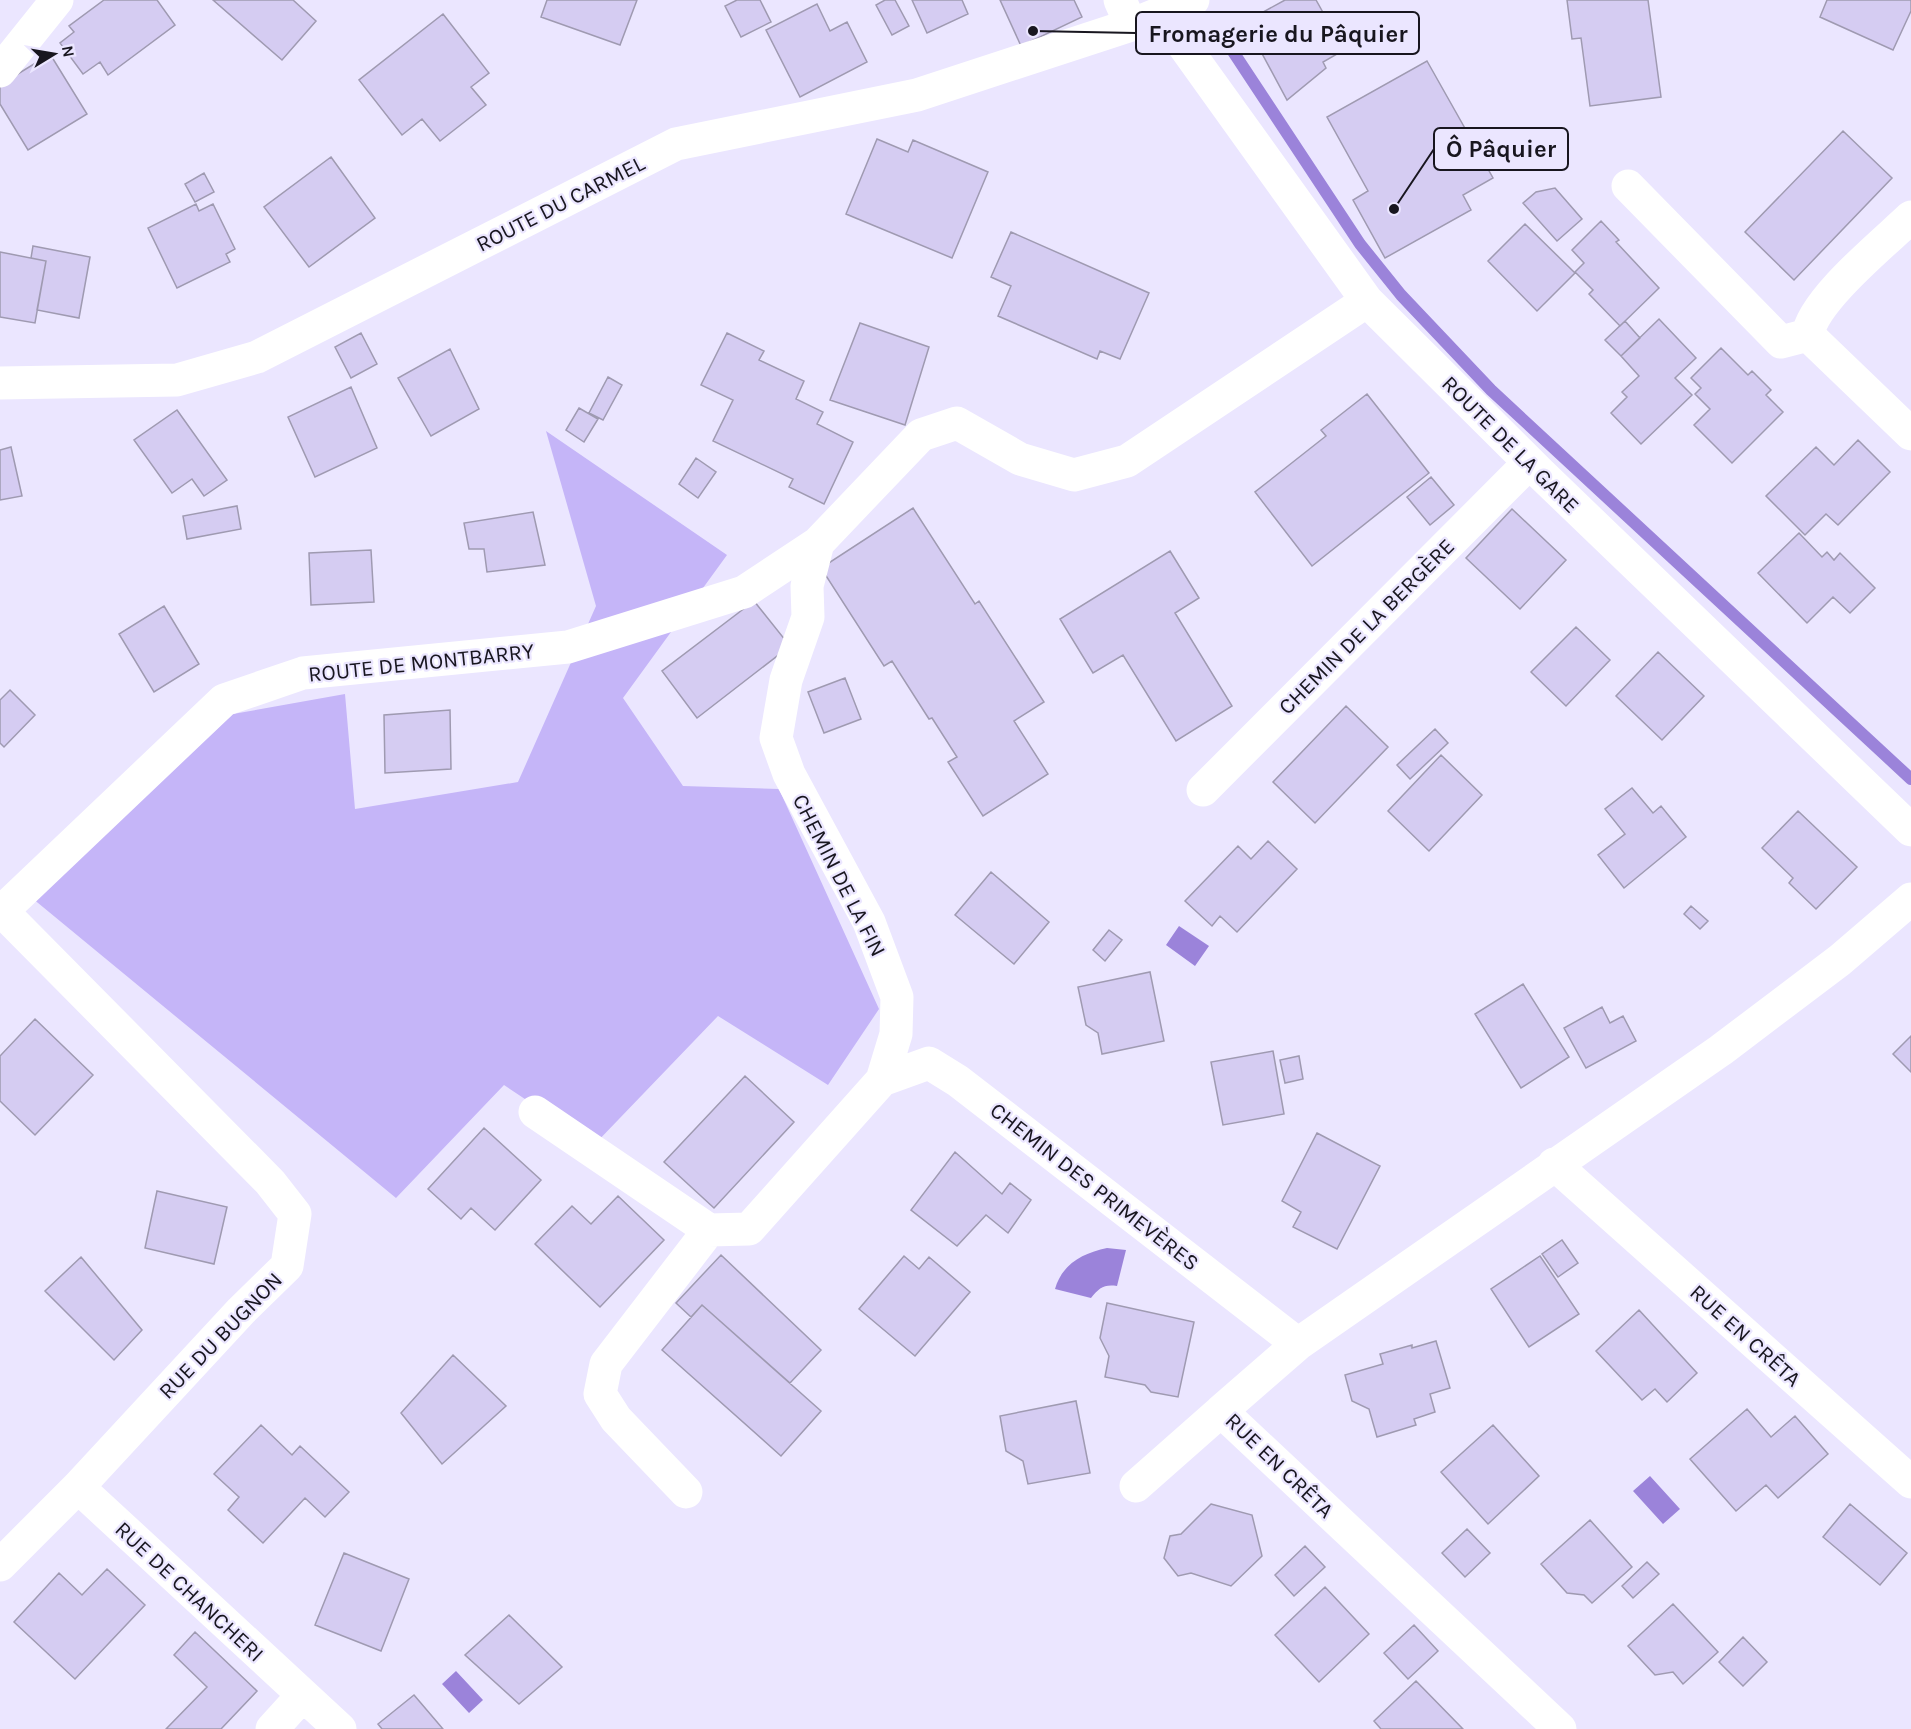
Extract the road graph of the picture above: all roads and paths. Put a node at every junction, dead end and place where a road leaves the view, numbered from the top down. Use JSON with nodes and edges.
{"nodes":[{"id":1,"x":57,"y":0,"type":"edge"},
{"id":2,"x":1193,"y":0,"type":"edge"},
{"id":3,"x":1125,"y":13,"type":"edge"},
{"id":4,"x":1161,"y":14,"type":"junction"},
{"id":5,"x":0,"y":71,"type":"edge"},
{"id":6,"x":1628,"y":186,"type":"dead end"},
{"id":7,"x":1911,"y":218,"type":"edge"},
{"id":8,"x":1366,"y":302,"type":"junction"},
{"id":9,"x":1808,"y":335,"type":"junction"},
{"id":10,"x":0,"y":383,"type":"edge"},
{"id":11,"x":1911,"y":434,"type":"edge"},
{"id":12,"x":1529,"y":463,"type":"junction"},
{"id":13,"x":818,"y":543,"type":"junction"},
{"id":14,"x":1203,"y":790,"type":"dead end"},
{"id":15,"x":1911,"y":830,"type":"edge"},
{"id":16,"x":1911,"y":899,"type":"edge"},
{"id":17,"x":1,"y":912,"type":"edge"},
{"id":18,"x":882,"y":1080,"type":"junction"},
{"id":19,"x":535,"y":1112,"type":"dead end"},
{"id":20,"x":1554,"y":1164,"type":"junction"},
{"id":21,"x":709,"y":1230,"type":"junction"},
{"id":22,"x":1298,"y":1344,"type":"junction"},
{"id":23,"x":1221,"y":1411,"type":"junction"},
{"id":24,"x":1911,"y":1482,"type":"edge"},
{"id":25,"x":1136,"y":1486,"type":"dead end"},
{"id":26,"x":78,"y":1487,"type":"junction"},
{"id":27,"x":686,"y":1492,"type":"dead end"},
{"id":28,"x":0,"y":1564,"type":"edge"},
{"id":29,"x":303,"y":1696,"type":"junction"},
{"id":30,"x":272,"y":1729,"type":"edge"},
{"id":31,"x":340,"y":1729,"type":"edge"},
{"id":32,"x":1560,"y":1729,"type":"edge"}],
"edges":[{"from":1,"to":5,"type":"street"},
{"from":2,"to":4,"type":"street","name":"ROUTE DU CARMEL"},
{"from":3,"to":4,"type":"street","name":"ROUTE DU CARMEL"},
{"from":3,"to":10,"type":"street","name":"ROUTE DU CARMEL"},
{"from":4,"to":8,"type":"street","name":"ROUTE DE LA GARE"},
{"from":6,"to":9,"type":"street"},
{"from":7,"to":9,"type":"street"},
{"from":8,"to":12,"type":"street","name":"ROUTE DE LA GARE"},
{"from":8,"to":13,"type":"street","name":"ROUTE DE MONTBARRY"},
{"from":9,"to":11,"type":"street"},
{"from":12,"to":14,"type":"street","name":"CHEMIN DE LA BERGÈRE"},
{"from":12,"to":15,"type":"street","name":"ROUTE DE LA GARE"},
{"from":13,"to":17,"type":"street","name":"ROUTE DE MONTBARRY"},
{"from":13,"to":18,"type":"street","name":"CHEMIN DE LA FIN"},
{"from":16,"to":20,"type":"street","name":"RUE EN CRÊTA"},
{"from":17,"to":26,"type":"street","name":"RUE DU BUGNON"},
{"from":18,"to":21,"type":"street","name":"CHEMIN DE LA FIN"},
{"from":18,"to":22,"type":"street","name":"CHEMIN DES PRIMEVÈRES"},
{"from":19,"to":21,"type":"street"},
{"from":20,"to":22,"type":"street","name":"RUE EN CRÊTA"},
{"from":20,"to":24,"type":"street","name":"RUE EN CRÊTA"},
{"from":21,"to":27,"type":"street"},
{"from":22,"to":23,"type":"street","name":"RUE EN CRÊTA"},
{"from":23,"to":25,"type":"street","name":"RUE EN CRÊTA"},
{"from":23,"to":32,"type":"street","name":"RUE EN CRÊTA"},
{"from":26,"to":28,"type":"street","name":"RUE DU BUGNON"},
{"from":26,"to":29,"type":"street","name":"RUE DE CHANCHERI"},
{"from":29,"to":30,"type":"street"},
{"from":29,"to":31,"type":"street","name":"RUE DE CHANCHERI"}]}
